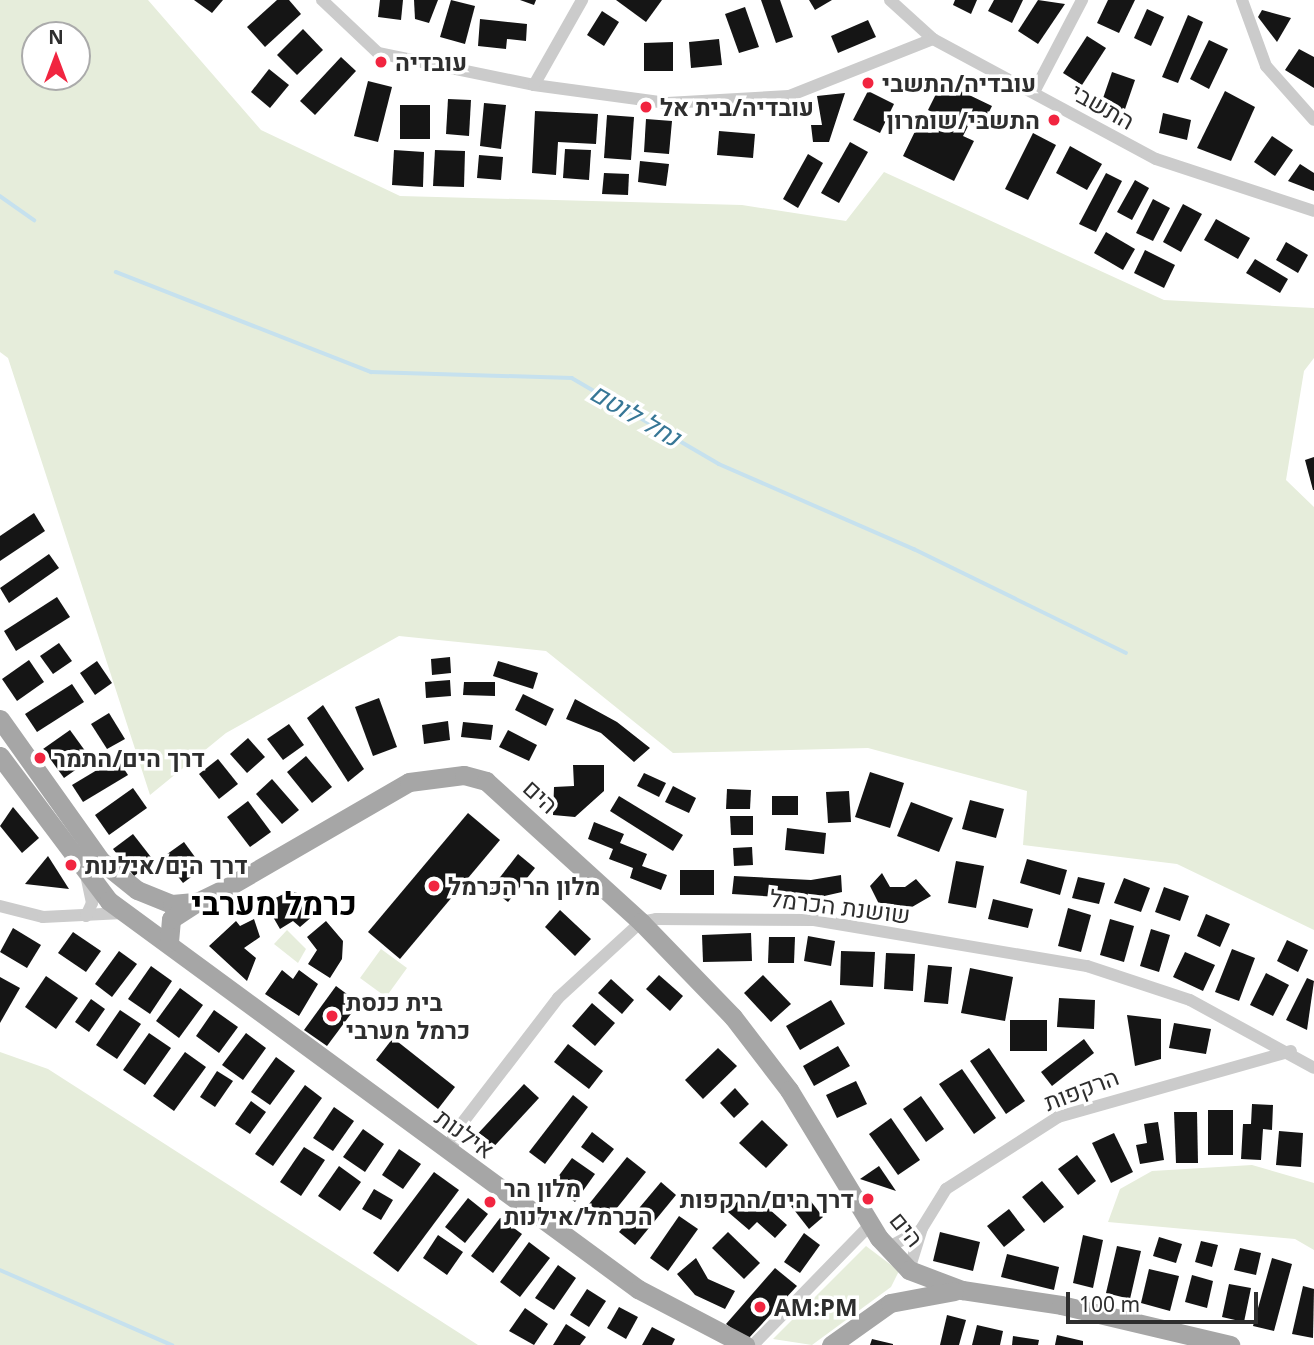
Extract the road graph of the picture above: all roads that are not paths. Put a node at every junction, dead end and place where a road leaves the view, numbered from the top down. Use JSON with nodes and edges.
{"nodes":[{"id":1,"x":322,"y":0,"type":"edge"},
{"id":2,"x":582,"y":0,"type":"edge"},
{"id":3,"x":890,"y":0,"type":"edge"},
{"id":4,"x":1082,"y":0,"type":"edge"},
{"id":5,"x":1242,"y":0,"type":"edge"},
{"id":6,"x":933,"y":39,"type":"junction"},
{"id":7,"x":534,"y":85,"type":"junction"},
{"id":8,"x":1034,"y":92,"type":"junction"},
{"id":9,"x":1314,"y":120,"type":"edge"},
{"id":10,"x":1314,"y":211,"type":"edge"},
{"id":11,"x":0,"y":719,"type":"edge"},
{"id":12,"x":0,"y":756,"type":"edge"},
{"id":13,"x":85,"y":876,"type":"junction"},
{"id":14,"x":197,"y":902,"type":"junction"},
{"id":15,"x":0,"y":906,"type":"edge"},
{"id":16,"x":129,"y":915,"type":"junction"},
{"id":17,"x":86,"y":916,"type":"junction"},
{"id":18,"x":641,"y":922,"type":"junction"},
{"id":19,"x":169,"y":942,"type":"junction"},
{"id":20,"x":1291,"y":1051,"type":"junction"},
{"id":21,"x":1314,"y":1068,"type":"edge"},
{"id":22,"x":453,"y":1154,"type":"junction"},
{"id":23,"x":870,"y":1224,"type":"junction"},
{"id":24,"x":922,"y":1228,"type":"junction"},
{"id":25,"x":887,"y":1248,"type":"junction"},
{"id":26,"x":909,"y":1270,"type":"junction"},
{"id":27,"x":962,"y":1290,"type":"junction"},
{"id":28,"x":890,"y":1303,"type":"junction"},
{"id":29,"x":745,"y":1345,"type":"edge"},
{"id":30,"x":753,"y":1345,"type":"edge"},
{"id":31,"x":831,"y":1345,"type":"edge"},
{"id":32,"x":1230,"y":1345,"type":"edge"}],
"edges":[{"from":1,"to":7,"type":"street"},
{"from":2,"to":7,"type":"street"},
{"from":3,"to":6,"type":"street","name":"התשבי"},
{"from":4,"to":8,"type":"street"},
{"from":5,"to":9,"type":"street"},
{"from":6,"to":7,"type":"street"},
{"from":6,"to":8,"type":"street","name":"התשבי"},
{"from":8,"to":10,"type":"street","name":"התשבי"},
{"from":11,"to":14,"type":"main road"},
{"from":12,"to":13,"type":"main road"},
{"from":13,"to":16,"type":"main road"},
{"from":13,"to":17,"type":"street"},
{"from":14,"to":18,"type":"main road","name":"הים"},
{"from":14,"to":19,"type":"main road","name":"הים"},
{"from":15,"to":17,"type":"street"},
{"from":16,"to":17,"type":"street"},
{"from":16,"to":19,"type":"main road"},
{"from":18,"to":20,"type":"street","name":"שושנת הכרמל"},
{"from":18,"to":22,"type":"street"},
{"from":18,"to":23,"type":"main road","name":"הים"},
{"from":19,"to":22,"type":"main road","name":"אילנות"},
{"from":20,"to":21,"type":"street","name":"שושנת הכרמל"},
{"from":20,"to":24,"type":"street","name":"הרקפות"},
{"from":22,"to":29,"type":"main road","name":"אילנות"},
{"from":23,"to":25,"type":"main road","name":"הים"},
{"from":23,"to":30,"type":"street"},
{"from":24,"to":25,"type":"street","name":"הרקפות"},
{"from":24,"to":26,"type":"street","name":"הרקפות"},
{"from":25,"to":26,"type":"main road","name":"הים"},
{"from":26,"to":27,"type":"main road","name":"הים"},
{"from":26,"to":28,"type":"main road"},
{"from":27,"to":28,"type":"main road"},
{"from":27,"to":32,"type":"main road"},
{"from":28,"to":31,"type":"main road"}]}
